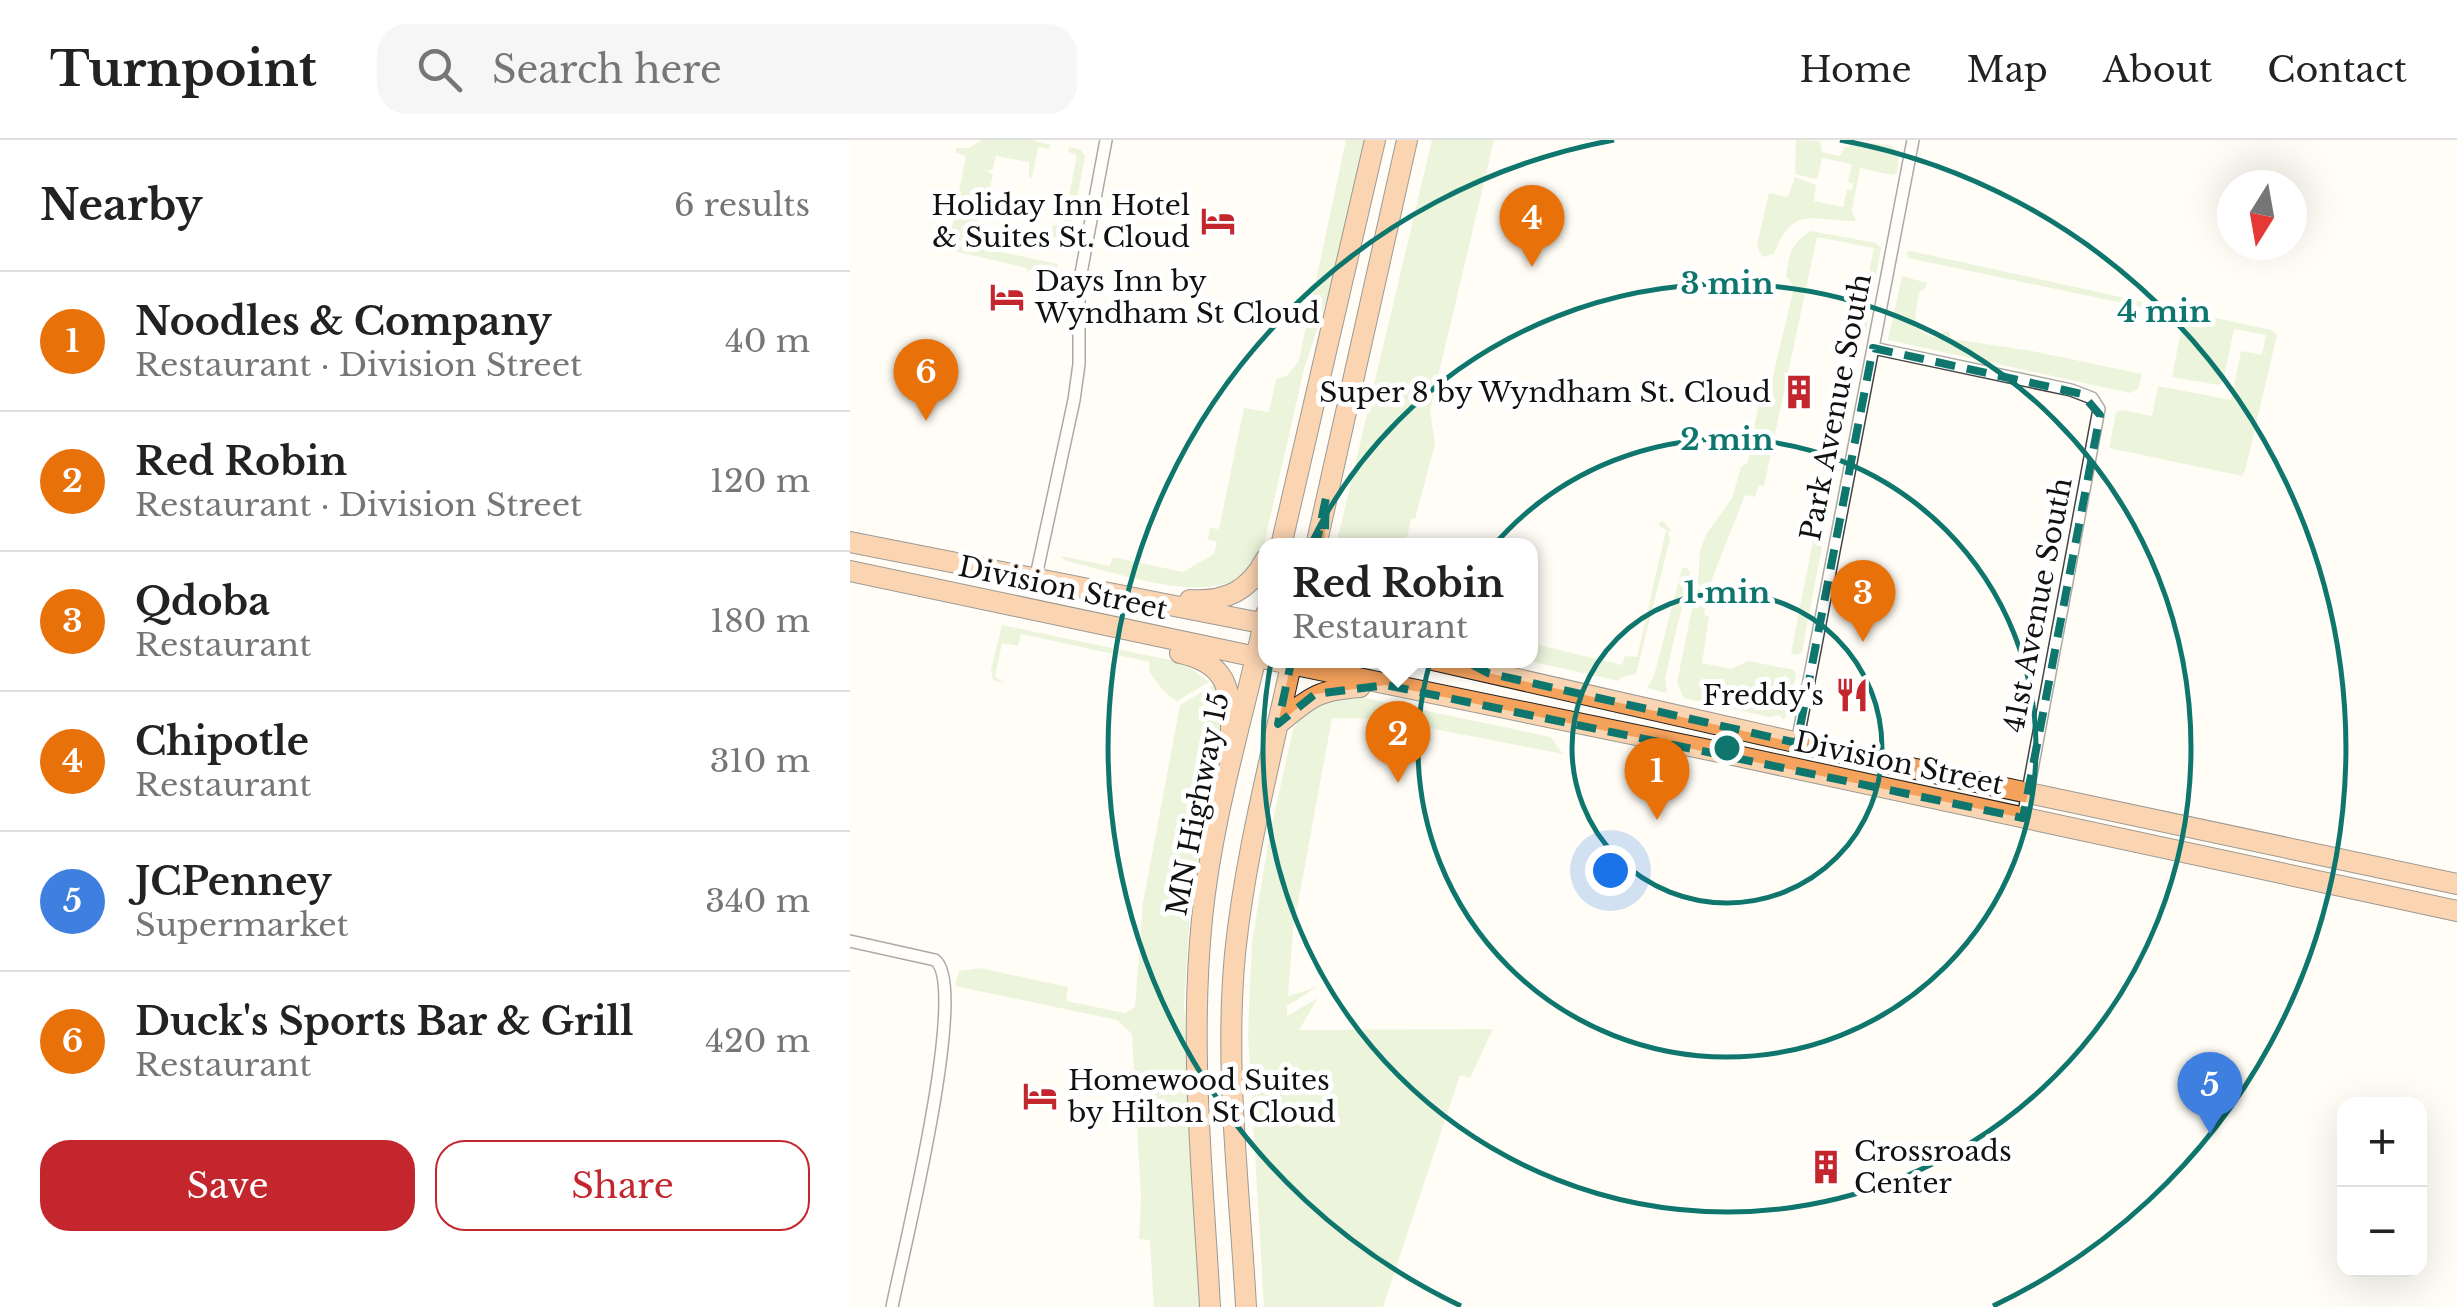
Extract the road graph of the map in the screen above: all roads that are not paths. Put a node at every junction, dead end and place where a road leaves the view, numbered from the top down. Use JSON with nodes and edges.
{"nodes":[{"id":1,"x":1106,"y":140,"type":"edge"},
{"id":2,"x":1375,"y":140,"type":"edge"},
{"id":3,"x":1407,"y":140,"type":"edge"},
{"id":4,"x":1913,"y":140,"type":"edge"},
{"id":5,"x":1873,"y":348,"type":"junction"},
{"id":6,"x":1326,"y":498,"type":"junction"},
{"id":7,"x":1287,"y":518,"type":"junction"},
{"id":8,"x":1277,"y":538,"type":"edge"},
{"id":9,"x":1283,"y":538,"type":"edge"},
{"id":10,"x":1318,"y":538,"type":"edge"},
{"id":11,"x":1325,"y":538,"type":"edge"},
{"id":12,"x":850,"y":542,"type":"edge"},
{"id":13,"x":850,"y":572,"type":"edge"},
{"id":14,"x":1258,"y":572,"type":"edge"},
{"id":15,"x":1036,"y":576,"type":"junction"},
{"id":16,"x":1137,"y":597,"type":"junction"},
{"id":17,"x":1258,"y":620,"type":"edge"},
{"id":18,"x":1089,"y":622,"type":"junction"},
{"id":19,"x":1258,"y":657,"type":"edge"},
{"id":20,"x":1272,"y":668,"type":"edge"},
{"id":21,"x":1275,"y":668,"type":"edge"},
{"id":22,"x":1311,"y":668,"type":"edge"},
{"id":23,"x":1470,"y":668,"type":"edge"},
{"id":24,"x":1480,"y":668,"type":"edge"},
{"id":25,"x":1488,"y":672,"type":"junction"},
{"id":26,"x":1386,"y":685,"type":"junction"},
{"id":27,"x":1278,"y":724,"type":"junction"},
{"id":28,"x":1797,"y":743,"type":"junction"},
{"id":29,"x":1230,"y":771,"type":"junction"},
{"id":30,"x":2028,"y":793,"type":"junction"},
{"id":31,"x":2023,"y":818,"type":"junction"},
{"id":32,"x":2457,"y":884,"type":"edge"},
{"id":33,"x":2457,"y":910,"type":"edge"},
{"id":34,"x":850,"y":942,"type":"edge"},
{"id":35,"x":892,"y":1307,"type":"edge"},
{"id":36,"x":1210,"y":1307,"type":"edge"},
{"id":37,"x":1246,"y":1307,"type":"edge"}],
"edges":[{"from":1,"to":15,"type":"street"},
{"from":2,"to":7,"type":"highway"},
{"from":3,"to":6,"type":"highway"},
{"from":4,"to":5,"type":"street","name":"Park Avenue South"},
{"from":5,"to":28,"type":"street","name":"Park Avenue South"},
{"from":5,"to":30,"type":"street","name":"41st Avenue South"},
{"from":6,"to":10,"type":"highway"},
{"from":6,"to":11,"type":"highway"},
{"from":7,"to":8,"type":"highway"},
{"from":7,"to":9,"type":"highway"},
{"from":12,"to":15,"type":"highway","name":"Division Street"},
{"from":13,"to":18,"type":"highway","name":"Division Street"},
{"from":14,"to":16,"type":"highway"},
{"from":15,"to":16,"type":"highway","name":"Division Street"},
{"from":16,"to":17,"type":"highway","name":"Division Street"},
{"from":18,"to":19,"type":"highway","name":"Division Street"},
{"from":18,"to":29,"type":"highway"},
{"from":20,"to":29,"type":"highway","name":"MN Highway 15"},
{"from":21,"to":27,"type":"highway","name":"MN Highway 15"},
{"from":22,"to":26,"type":"highway","name":"Division Street"},
{"from":23,"to":25,"type":"highway","name":"Division Street"},
{"from":24,"to":25,"type":"highway"},
{"from":25,"to":28,"type":"highway","name":"Division Street"},
{"from":26,"to":27,"type":"highway"},
{"from":26,"to":31,"type":"highway","name":"Division Street"},
{"from":27,"to":37,"type":"highway","name":"MN Highway 15"},
{"from":28,"to":30,"type":"highway","name":"Division Street"},
{"from":29,"to":36,"type":"highway","name":"MN Highway 15"},
{"from":30,"to":31,"type":"street","name":"41st Avenue South"},
{"from":30,"to":32,"type":"highway","name":"Division Street"},
{"from":31,"to":33,"type":"highway","name":"Division Street"},
{"from":34,"to":35,"type":"street"}]}
